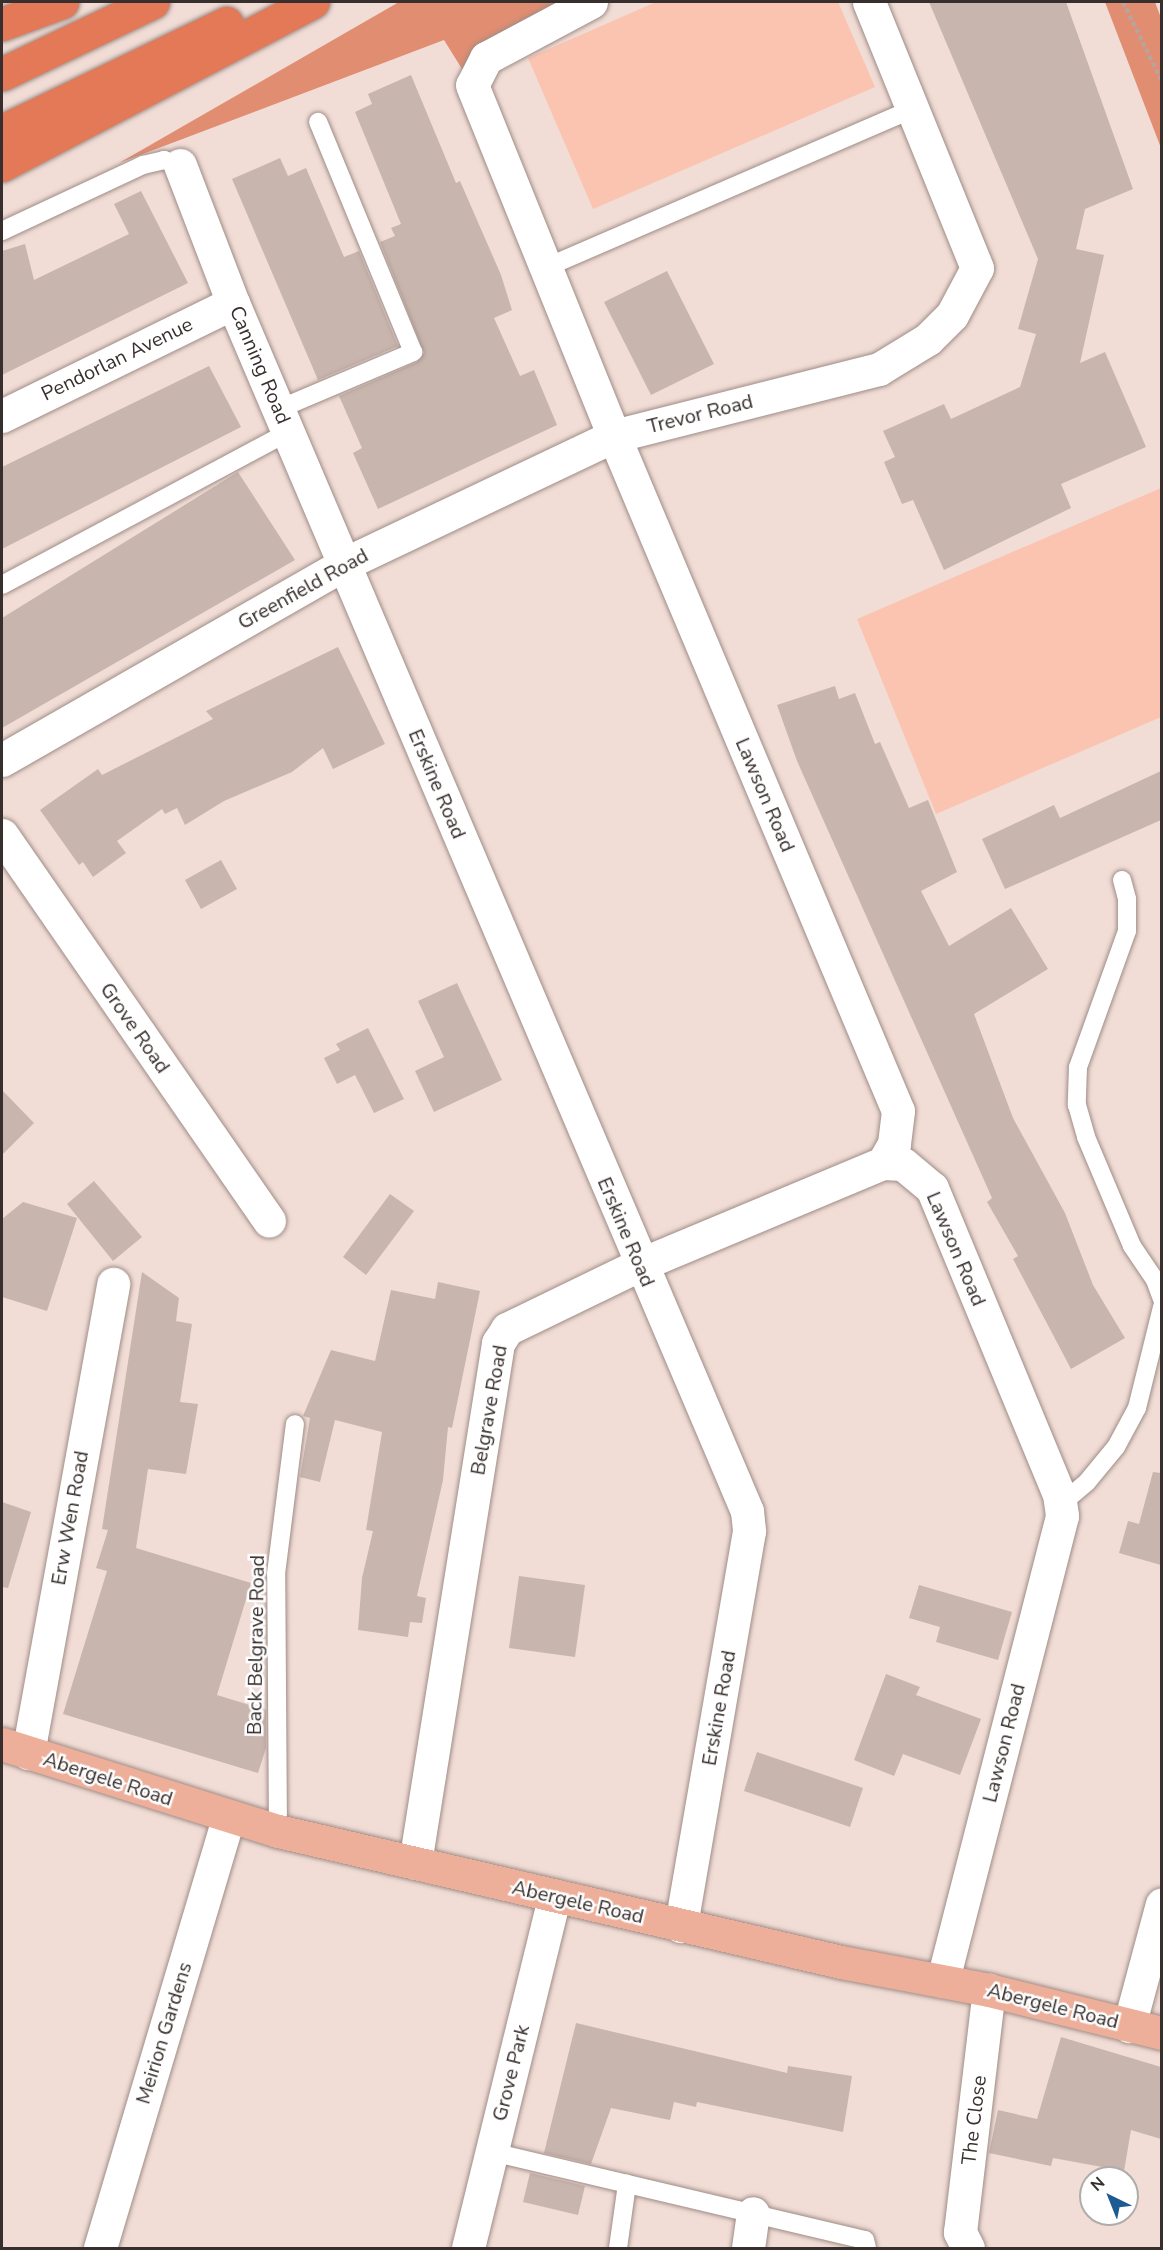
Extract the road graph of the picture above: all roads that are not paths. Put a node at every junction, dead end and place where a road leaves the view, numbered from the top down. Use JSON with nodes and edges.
{"nodes":[{"id":1,"x":62,"y":2,"type":"edge"},
{"id":2,"x":153,"y":2,"type":"edge"},
{"id":3,"x":270,"y":2,"type":"edge"},
{"id":4,"x":313,"y":2,"type":"edge"},
{"id":5,"x":591,"y":2,"type":"edge"},
{"id":6,"x":869,"y":2,"type":"edge"},
{"id":7,"x":2,"y":24,"type":"edge"},
{"id":8,"x":2,"y":74,"type":"edge"},
{"id":9,"x":913,"y":109,"type":"junction"},
{"id":10,"x":318,"y":122,"type":"dead end"},
{"id":11,"x":2,"y":130,"type":"edge"},
{"id":12,"x":2,"y":165,"type":"edge"},
{"id":13,"x":180,"y":165,"type":"joint"},
{"id":14,"x":2,"y":231,"type":"edge"},
{"id":15,"x":545,"y":268,"type":"junction"},
{"id":16,"x":233,"y":303,"type":"junction"},
{"id":17,"x":2,"y":416,"type":"edge"},
{"id":18,"x":284,"y":421,"type":"junction"},
{"id":19,"x":614,"y":436,"type":"junction"},
{"id":20,"x":344,"y":564,"type":"junction"},
{"id":21,"x":2,"y":585,"type":"edge"},
{"id":22,"x":2,"y":760,"type":"edge"},
{"id":23,"x":2,"y":835,"type":"edge"},
{"id":24,"x":1122,"y":880,"type":"dead end"},
{"id":25,"x":883,"y":1163,"type":"junction"},
{"id":26,"x":269,"y":1221,"type":"dead end"},
{"id":27,"x":639,"y":1265,"type":"junction"},
{"id":28,"x":113,"y":1284,"type":"dead end"},
{"id":29,"x":1161,"y":1299,"type":"edge"},
{"id":30,"x":1161,"y":1307,"type":"edge"},
{"id":31,"x":296,"y":1424,"type":"dead end"},
{"id":32,"x":1060,"y":1504,"type":"junction"},
{"id":33,"x":15,"y":1748,"type":"edge"},
{"id":34,"x":228,"y":1818,"type":"junction"},
{"id":35,"x":278,"y":1831,"type":"junction"},
{"id":36,"x":415,"y":1863,"type":"junction"},
{"id":37,"x":554,"y":1897,"type":"junction"},
{"id":38,"x":1161,"y":1904,"type":"edge"},
{"id":39,"x":681,"y":1926,"type":"junction"},
{"id":40,"x":943,"y":1981,"type":"junction"},
{"id":41,"x":989,"y":1990,"type":"junction"},
{"id":42,"x":1129,"y":2026,"type":"junction"},
{"id":43,"x":1161,"y":2033,"type":"edge"},
{"id":44,"x":492,"y":2152,"type":"junction"},
{"id":45,"x":627,"y":2184,"type":"junction"},
{"id":46,"x":753,"y":2214,"type":"junction"},
{"id":47,"x":100,"y":2248,"type":"edge"},
{"id":48,"x":468,"y":2248,"type":"edge"},
{"id":49,"x":618,"y":2248,"type":"edge"},
{"id":50,"x":748,"y":2248,"type":"edge"},
{"id":51,"x":867,"y":2248,"type":"edge"},
{"id":52,"x":968,"y":2248,"type":"edge"}],
"edges":[{"from":1,"to":7,"type":"highway"},
{"from":2,"to":8,"type":"highway"},
{"from":3,"to":11,"type":"highway"},
{"from":4,"to":12,"type":"highway"},
{"from":5,"to":15,"type":"street"},
{"from":6,"to":9,"type":"street","name":"Trevor Road"},
{"from":9,"to":15,"type":"lane"},
{"from":9,"to":19,"type":"street","name":"Trevor Road"},
{"from":10,"to":18,"type":"lane"},
{"from":13,"to":14,"type":"lane"},
{"from":13,"to":16,"type":"street","name":"Canning Road"},
{"from":15,"to":19,"type":"street"},
{"from":16,"to":17,"type":"street","name":"Pendorlan Avenue"},
{"from":16,"to":18,"type":"street","name":"Canning Road"},
{"from":18,"to":20,"type":"street","name":"Canning Road"},
{"from":18,"to":21,"type":"lane"},
{"from":19,"to":20,"type":"street","name":"Greenfield Road"},
{"from":19,"to":25,"type":"street","name":"Lawson Road"},
{"from":20,"to":22,"type":"street","name":"Greenfield Road"},
{"from":20,"to":27,"type":"street","name":"Erskine Road"},
{"from":23,"to":26,"type":"street","name":"Grove Road"},
{"from":24,"to":29,"type":"lane"},
{"from":25,"to":27,"type":"street","name":"Belgrave Road"},
{"from":25,"to":32,"type":"street","name":"Lawson Road"},
{"from":27,"to":36,"type":"street","name":"Belgrave Road"},
{"from":27,"to":39,"type":"street","name":"Erskine Road"},
{"from":28,"to":33,"type":"street","name":"Erw Wen Road"},
{"from":30,"to":32,"type":"lane"},
{"from":31,"to":35,"type":"lane","name":"Back Belgrave Road"},
{"from":32,"to":40,"type":"street","name":"Lawson Road"},
{"from":33,"to":34,"type":"main road","name":"Abergele Road"},
{"from":34,"to":35,"type":"main road","name":"Abergele Road"},
{"from":34,"to":47,"type":"street","name":"Meirion Gardens"},
{"from":35,"to":36,"type":"main road","name":"Abergele Road"},
{"from":36,"to":37,"type":"main road","name":"Abergele Road"},
{"from":37,"to":39,"type":"main road","name":"Abergele Road"},
{"from":37,"to":44,"type":"street","name":"Grove Park"},
{"from":38,"to":42,"type":"street"},
{"from":39,"to":40,"type":"main road","name":"Abergele Road"},
{"from":40,"to":41,"type":"main road","name":"Abergele Road"},
{"from":41,"to":42,"type":"main road","name":"Abergele Road"},
{"from":41,"to":52,"type":"street","name":"The Close"},
{"from":42,"to":43,"type":"main road","name":"Abergele Road"},
{"from":44,"to":45,"type":"lane"},
{"from":44,"to":48,"type":"street","name":"Grove Park"},
{"from":45,"to":46,"type":"lane"},
{"from":45,"to":49,"type":"lane"},
{"from":46,"to":50,"type":"street"},
{"from":46,"to":51,"type":"lane"}]}
